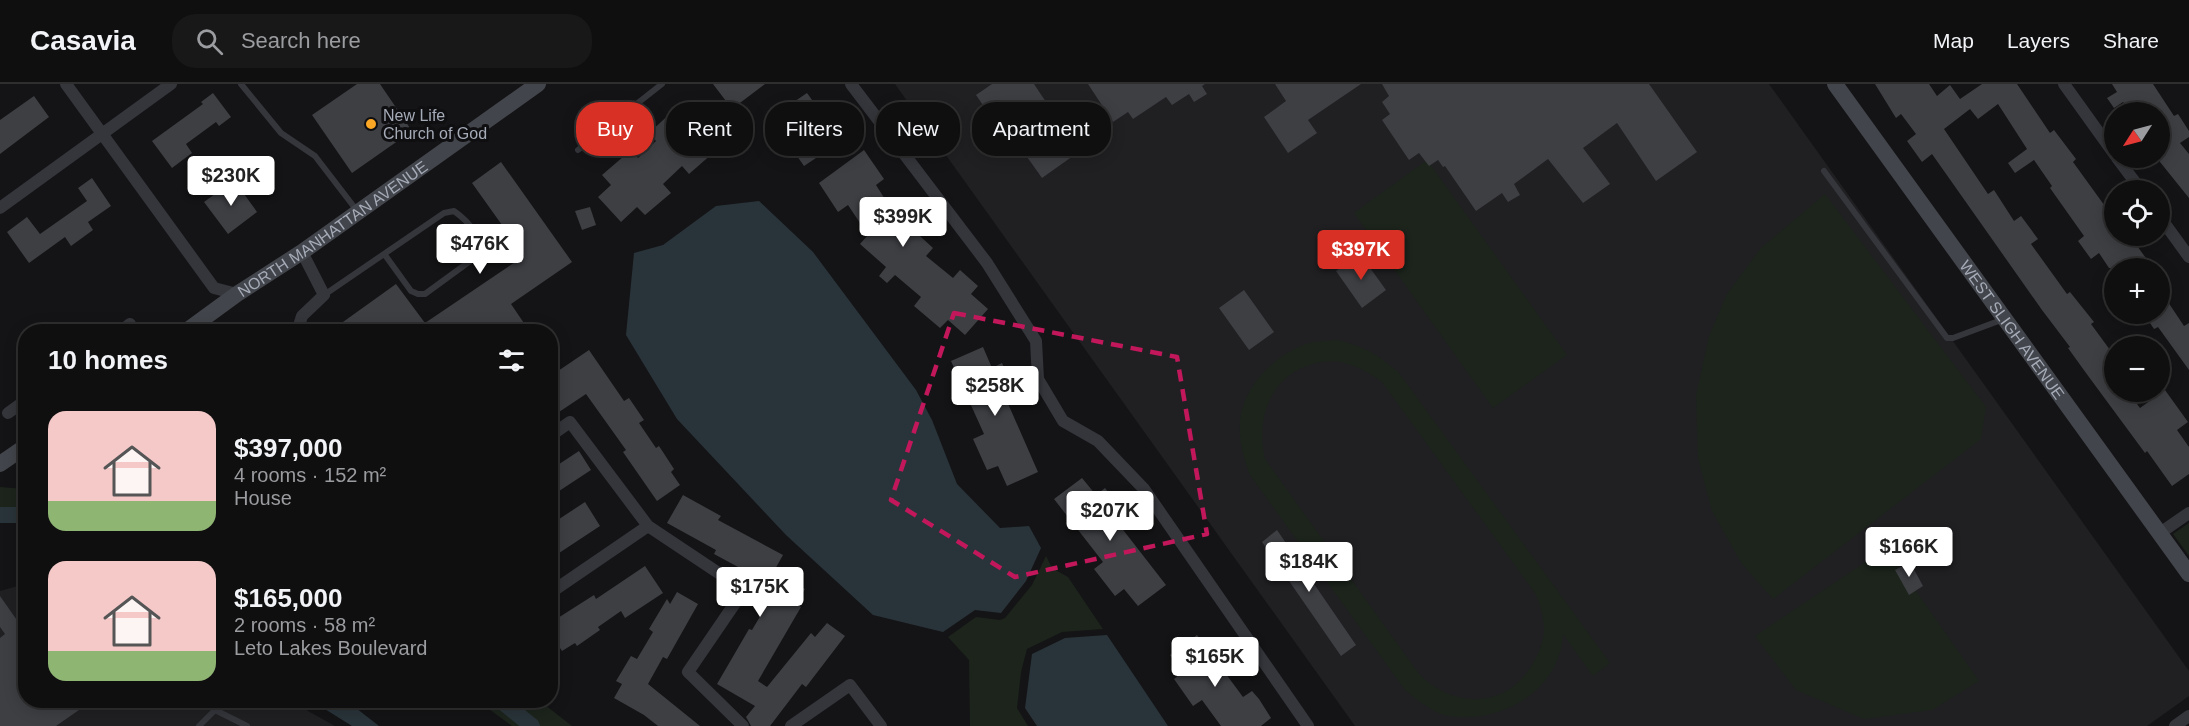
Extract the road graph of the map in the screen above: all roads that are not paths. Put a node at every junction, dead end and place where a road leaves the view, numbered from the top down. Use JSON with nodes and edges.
{"nodes":[{"id":1,"x":66,"y":84,"type":"edge"},
{"id":2,"x":171,"y":84,"type":"edge"},
{"id":3,"x":241,"y":84,"type":"edge"},
{"id":4,"x":538,"y":84,"type":"edge"},
{"id":5,"x":662,"y":84,"type":"edge"},
{"id":6,"x":851,"y":84,"type":"edge"},
{"id":7,"x":1835,"y":84,"type":"edge"},
{"id":8,"x":2064,"y":84,"type":"edge"},
{"id":9,"x":639,"y":102,"type":"edge"},
{"id":10,"x":103,"y":134,"type":"junction"},
{"id":11,"x":2104,"y":139,"type":"edge"},
{"id":12,"x":1824,"y":171,"type":"dead end"},
{"id":13,"x":0,"y":208,"type":"edge"},
{"id":14,"x":358,"y":213,"type":"junction"},
{"id":15,"x":2170,"y":231,"type":"edge"},
{"id":16,"x":302,"y":252,"type":"junction"},
{"id":17,"x":385,"y":255,"type":"junction"},
{"id":18,"x":2189,"y":257,"type":"edge"},
{"id":19,"x":237,"y":294,"type":"junction"},
{"id":20,"x":324,"y":295,"type":"junction"},
{"id":21,"x":2005,"y":319,"type":"junction"},
{"id":22,"x":196,"y":324,"type":"edge"},
{"id":23,"x":300,"y":324,"type":"edge"},
{"id":24,"x":18,"y":405,"type":"edge"},
{"id":25,"x":8,"y":412,"type":"dead end"},
{"id":26,"x":558,"y":430,"type":"edge"},
{"id":27,"x":18,"y":452,"type":"edge"},
{"id":28,"x":0,"y":464,"type":"edge"},
{"id":29,"x":2189,"y":513,"type":"edge"},
{"id":30,"x":648,"y":526,"type":"junction"},
{"id":31,"x":2160,"y":533,"type":"junction"},
{"id":32,"x":2189,"y":574,"type":"edge"},
{"id":33,"x":558,"y":588,"type":"edge"},
{"id":34,"x":2189,"y":716,"type":"edge"},
{"id":35,"x":240,"y":724,"type":"edge"},
{"id":36,"x":199,"y":726,"type":"edge"},
{"id":37,"x":247,"y":726,"type":"edge"},
{"id":38,"x":743,"y":726,"type":"edge"},
{"id":39,"x":791,"y":726,"type":"edge"},
{"id":40,"x":881,"y":726,"type":"edge"},
{"id":41,"x":1308,"y":726,"type":"edge"},
{"id":42,"x":2175,"y":726,"type":"edge"}],
"edges":[{"from":1,"to":10,"type":"street"},
{"from":2,"to":10,"type":"street"},
{"from":3,"to":14,"type":"lane"},
{"from":4,"to":14,"type":"main road","name":"NORTH MANHATTAN AVENUE"},
{"from":5,"to":9,"type":"lane"},
{"from":6,"to":41,"type":"street"},
{"from":7,"to":21,"type":"main road","name":"WEST SLIGH AVENUE"},
{"from":8,"to":11,"type":"street"},
{"from":10,"to":13,"type":"street"},
{"from":10,"to":19,"type":"street"},
{"from":12,"to":21,"type":"lane"},
{"from":14,"to":16,"type":"main road","name":"NORTH MANHATTAN AVENUE"},
{"from":15,"to":18,"type":"street"},
{"from":16,"to":19,"type":"main road","name":"NORTH MANHATTAN AVENUE"},
{"from":16,"to":20,"type":"street"},
{"from":17,"to":17,"type":"lane"},
{"from":17,"to":20,"type":"lane"},
{"from":19,"to":22,"type":"main road","name":"NORTH MANHATTAN AVENUE"},
{"from":20,"to":23,"type":"street"},
{"from":21,"to":31,"type":"main road","name":"WEST SLIGH AVENUE"},
{"from":24,"to":25,"type":"street"},
{"from":26,"to":30,"type":"street"},
{"from":27,"to":28,"type":"main road"},
{"from":29,"to":31,"type":"street"},
{"from":30,"to":33,"type":"street"},
{"from":30,"to":38,"type":"street"},
{"from":31,"to":32,"type":"main road","name":"WEST SLIGH AVENUE"},
{"from":34,"to":42,"type":"street"},
{"from":35,"to":36,"type":"lane"},
{"from":35,"to":37,"type":"lane"},
{"from":39,"to":40,"type":"street"}]}
